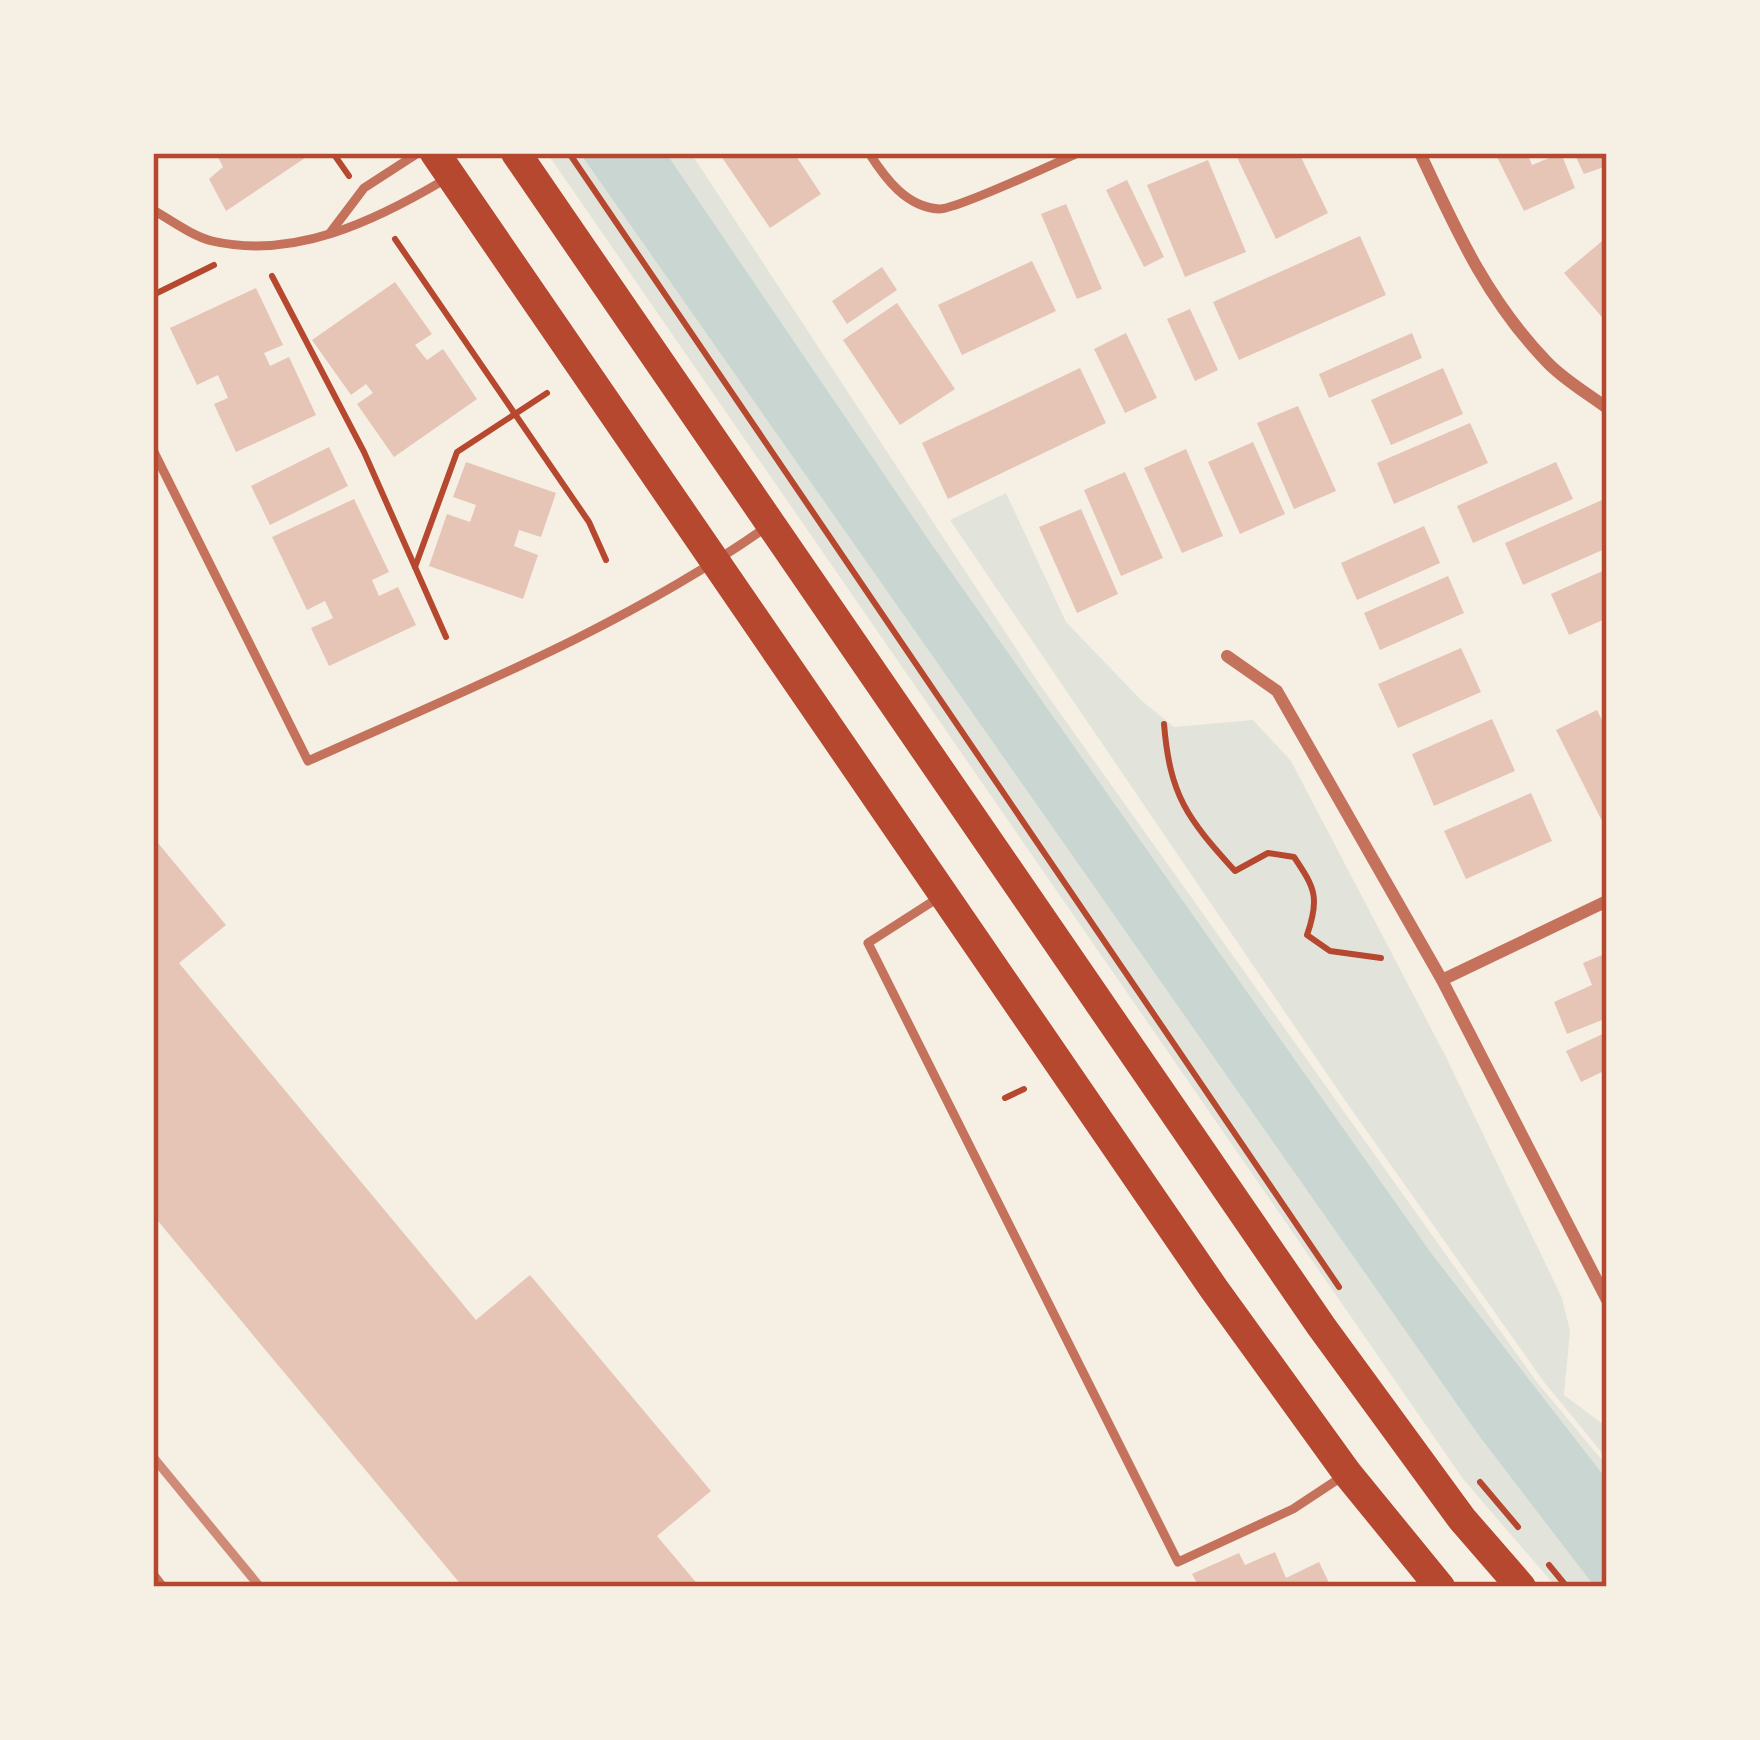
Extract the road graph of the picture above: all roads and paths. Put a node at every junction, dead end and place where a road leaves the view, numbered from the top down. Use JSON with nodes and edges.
{"nodes":[{"id":1,"x":333,"y":153,"type":"edge"},
{"id":2,"x":418,"y":153,"type":"edge"},
{"id":3,"x":516,"y":153,"type":"edge"},
{"id":4,"x":569,"y":153,"type":"edge"},
{"id":5,"x":869,"y":153,"type":"edge"},
{"id":6,"x":1078,"y":153,"type":"edge"},
{"id":7,"x":1420,"y":153,"type":"edge"},
{"id":8,"x":442,"y":165,"type":"edge"},
{"id":9,"x":351,"y":179,"type":"dead end"},
{"id":10,"x":153,"y":210,"type":"edge"},
{"id":11,"x":330,"y":233,"type":"junction"},
{"id":12,"x":395,"y":239,"type":"dead end"},
{"id":13,"x":214,"y":265,"type":"dead end"},
{"id":14,"x":272,"y":276,"type":"dead end"},
{"id":15,"x":153,"y":295,"type":"edge"},
{"id":16,"x":547,"y":393,"type":"dead end"},
{"id":17,"x":1607,"y":408,"type":"edge"},
{"id":18,"x":513,"y":416,"type":"junction"},
{"id":19,"x":153,"y":450,"type":"edge"},
{"id":20,"x":769,"y":525,"type":"junction"},
{"id":21,"x":606,"y":560,"type":"dead end"},
{"id":22,"x":715,"y":563,"type":"junction"},
{"id":23,"x":416,"y":566,"type":"junction"},
{"id":24,"x":446,"y":637,"type":"dead end"},
{"id":25,"x":1227,"y":656,"type":"dead end"},
{"id":26,"x":1164,"y":724,"type":"dead end"},
{"id":27,"x":942,"y":896,"type":"junction"},
{"id":28,"x":1607,"y":901,"type":"edge"},
{"id":29,"x":1382,"y":958,"type":"dead end"},
{"id":30,"x":1442,"y":980,"type":"junction"},
{"id":31,"x":1024,"y":1089,"type":"dead end"},
{"id":32,"x":1005,"y":1098,"type":"dead end"},
{"id":33,"x":1346,"y":1297,"type":"dead end"},
{"id":34,"x":1607,"y":1300,"type":"edge"},
{"id":35,"x":1347,"y":1473,"type":"junction"},
{"id":36,"x":1476,"y":1478,"type":"dead end"},
{"id":37,"x":1520,"y":1530,"type":"dead end"},
{"id":38,"x":1535,"y":1548,"type":"dead end"},
{"id":39,"x":153,"y":1574,"type":"edge"},
{"id":40,"x":164,"y":1587,"type":"edge"},
{"id":41,"x":1440,"y":1587,"type":"edge"},
{"id":42,"x":1521,"y":1587,"type":"edge"},
{"id":43,"x":1567,"y":1587,"type":"edge"}],
"edges":[{"from":1,"to":9,"type":"path"},
{"from":2,"to":11,"type":"lane"},
{"from":3,"to":20,"type":"main road"},
{"from":4,"to":33,"type":"path"},
{"from":5,"to":6,"type":"lane"},
{"from":7,"to":17,"type":"street"},
{"from":8,"to":11,"type":"lane"},
{"from":8,"to":22,"type":"main road"},
{"from":10,"to":11,"type":"lane"},
{"from":12,"to":18,"type":"path"},
{"from":13,"to":15,"type":"path"},
{"from":14,"to":23,"type":"path"},
{"from":16,"to":18,"type":"path"},
{"from":18,"to":21,"type":"path"},
{"from":18,"to":23,"type":"path"},
{"from":19,"to":22,"type":"lane"},
{"from":20,"to":22,"type":"lane"},
{"from":20,"to":42,"type":"main road"},
{"from":22,"to":27,"type":"main road"},
{"from":23,"to":24,"type":"path"},
{"from":25,"to":30,"type":"street"},
{"from":26,"to":29,"type":"path"},
{"from":27,"to":35,"type":"main road"},
{"from":27,"to":35,"type":"lane"},
{"from":28,"to":30,"type":"street"},
{"from":30,"to":34,"type":"street"},
{"from":31,"to":32,"type":"path"},
{"from":35,"to":41,"type":"main road"},
{"from":36,"to":37,"type":"path"},
{"from":38,"to":43,"type":"path"},
{"from":39,"to":40,"type":"lane"}]}
